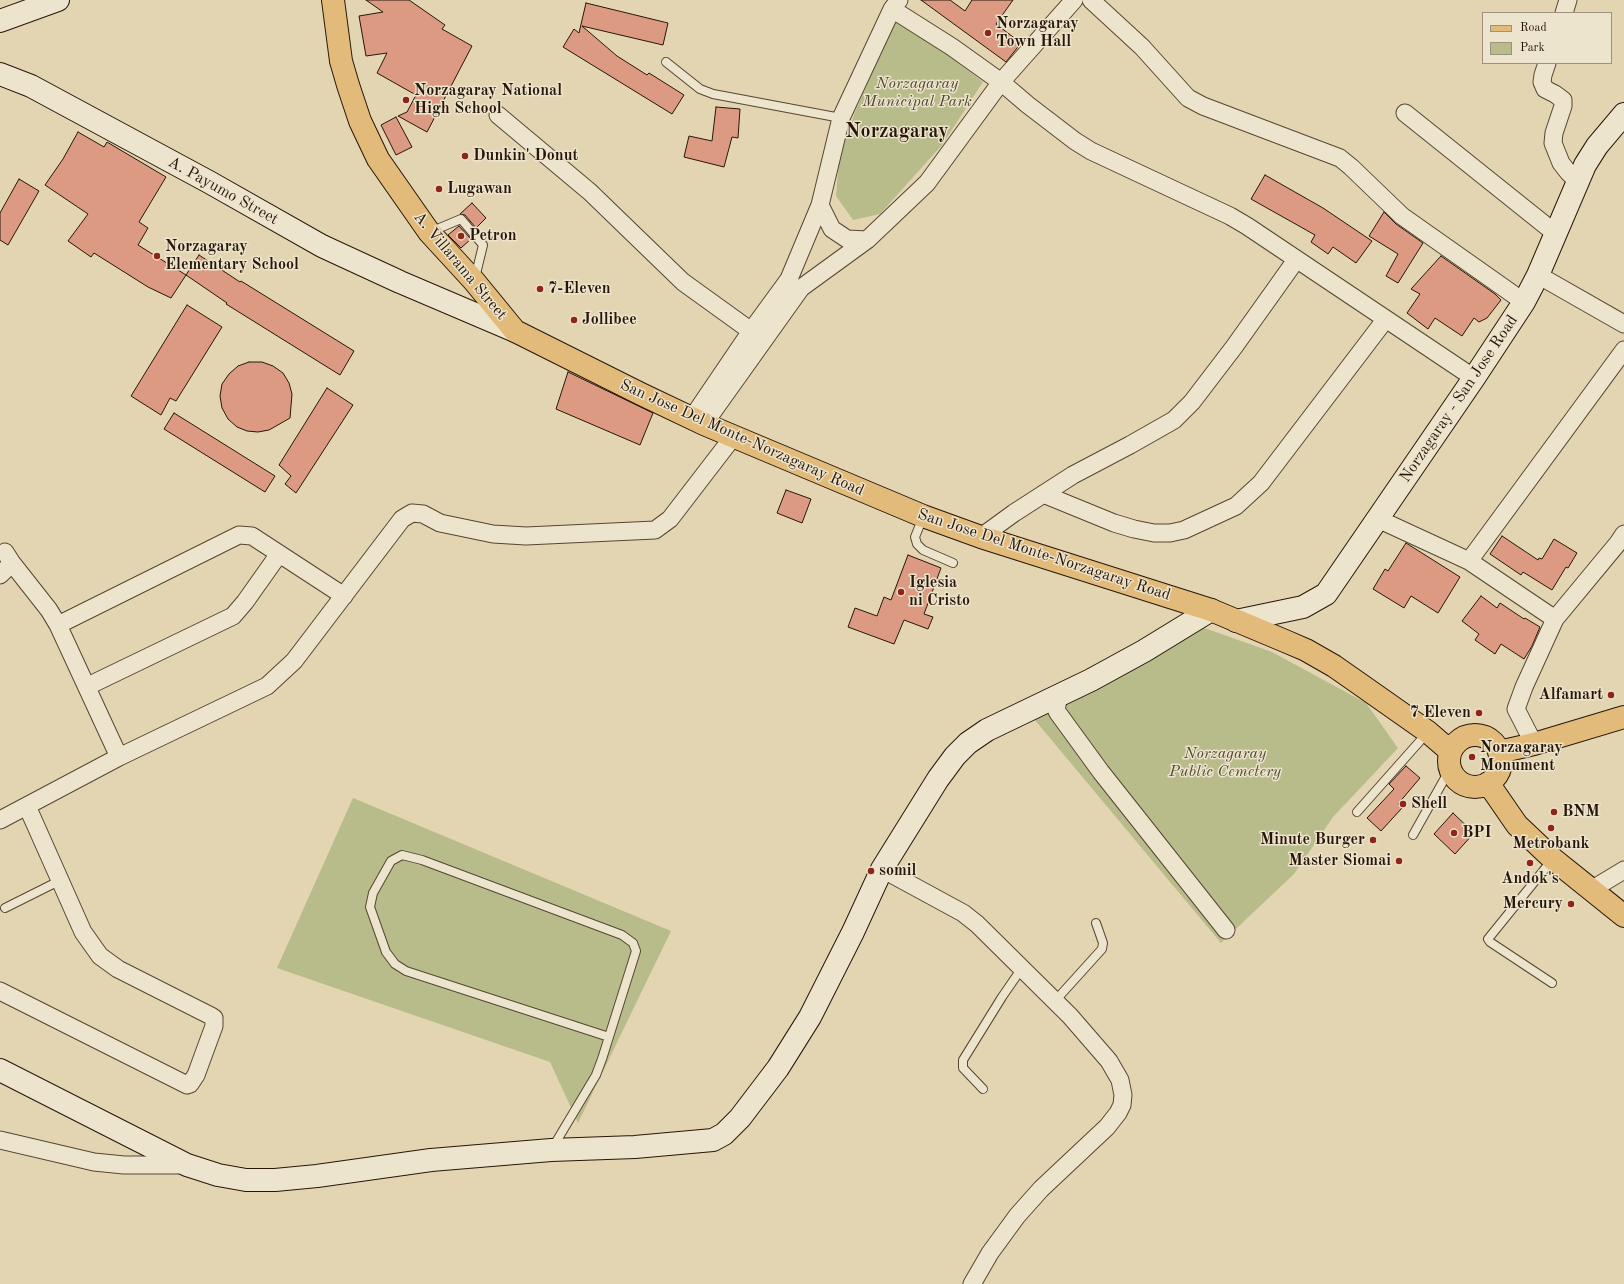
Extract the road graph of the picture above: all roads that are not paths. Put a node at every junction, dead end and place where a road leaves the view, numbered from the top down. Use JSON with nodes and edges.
{"nodes":[{"id":1,"x":58,"y":0,"type":"edge"},
{"id":2,"x":333,"y":0,"type":"edge"},
{"id":3,"x":1074,"y":0,"type":"edge"},
{"id":4,"x":1091,"y":0,"type":"edge"},
{"id":5,"x":1568,"y":0,"type":"edge"},
{"id":6,"x":895,"y":4,"type":"edge"},
{"id":7,"x":1564,"y":12,"type":"edge"},
{"id":8,"x":0,"y":21,"type":"edge"},
{"id":9,"x":666,"y":62,"type":"dead end"},
{"id":10,"x":1547,"y":64,"type":"edge"},
{"id":11,"x":0,"y":74,"type":"edge"},
{"id":12,"x":1002,"y":82,"type":"junction"},
{"id":13,"x":1405,"y":113,"type":"dead end"},
{"id":14,"x":498,"y":114,"type":"dead end"},
{"id":15,"x":1624,"y":114,"type":"edge"},
{"id":16,"x":841,"y":118,"type":"junction"},
{"id":17,"x":1577,"y":181,"type":"junction"},
{"id":18,"x":820,"y":204,"type":"junction"},
{"id":19,"x":428,"y":232,"type":"junction"},
{"id":20,"x":1555,"y":233,"type":"junction"},
{"id":21,"x":867,"y":240,"type":"junction"},
{"id":22,"x":1296,"y":260,"type":"junction"},
{"id":23,"x":1538,"y":275,"type":"junction"},
{"id":24,"x":474,"y":281,"type":"junction"},
{"id":25,"x":1524,"y":302,"type":"junction"},
{"id":26,"x":1385,"y":320,"type":"junction"},
{"id":27,"x":1624,"y":324,"type":"edge"},
{"id":28,"x":515,"y":331,"type":"junction"},
{"id":29,"x":751,"y":331,"type":"junction"},
{"id":30,"x":1624,"y":350,"type":"edge"},
{"id":31,"x":1474,"y":378,"type":"junction"},
{"id":32,"x":698,"y":421,"type":"junction"},
{"id":33,"x":733,"y":436,"type":"junction"},
{"id":34,"x":1042,"y":494,"type":"junction"},
{"id":35,"x":923,"y":516,"type":"junction"},
{"id":36,"x":1378,"y":519,"type":"junction"},
{"id":37,"x":982,"y":537,"type":"junction"},
{"id":38,"x":1622,"y":541,"type":"edge"},
{"id":39,"x":279,"y":554,"type":"junction"},
{"id":40,"x":1469,"y":561,"type":"junction"},
{"id":41,"x":953,"y":563,"type":"dead end"},
{"id":42,"x":6,"y":564,"type":"edge"},
{"id":43,"x":344,"y":596,"type":"junction"},
{"id":44,"x":1211,"y":610,"type":"junction"},
{"id":45,"x":1555,"y":619,"type":"junction"},
{"id":46,"x":1236,"y":621,"type":"junction"},
{"id":47,"x":58,"y":625,"type":"junction"},
{"id":48,"x":88,"y":686,"type":"junction"},
{"id":49,"x":1059,"y":696,"type":"junction"},
{"id":50,"x":1624,"y":717,"type":"edge"},
{"id":51,"x":1428,"y":732,"type":"junction"},
{"id":52,"x":1534,"y":744,"type":"junction"},
{"id":53,"x":1499,"y":752,"type":"junction"},
{"id":54,"x":119,"y":757,"type":"junction"},
{"id":55,"x":1450,"y":760,"type":"junction"},
{"id":56,"x":1488,"y":783,"type":"junction"},
{"id":57,"x":28,"y":806,"type":"junction"},
{"id":58,"x":1357,"y":812,"type":"dead end"},
{"id":59,"x":0,"y":820,"type":"edge"},
{"id":60,"x":1412,"y":835,"type":"dead end"},
{"id":61,"x":1552,"y":859,"type":"junction"},
{"id":62,"x":882,"y":869,"type":"junction"},
{"id":63,"x":1624,"y":870,"type":"edge"},
{"id":64,"x":59,"y":881,"type":"junction"},
{"id":65,"x":1591,"y":890,"type":"junction"},
{"id":66,"x":5,"y":908,"type":"dead end"},
{"id":67,"x":1624,"y":916,"type":"edge"},
{"id":68,"x":1096,"y":923,"type":"dead end"},
{"id":69,"x":1226,"y":930,"type":"dead end"},
{"id":70,"x":1022,"y":968,"type":"junction"},
{"id":71,"x":1552,"y":983,"type":"dead end"},
{"id":72,"x":0,"y":991,"type":"edge"},
{"id":73,"x":1055,"y":1000,"type":"junction"},
{"id":74,"x":609,"y":1037,"type":"junction"},
{"id":75,"x":0,"y":1070,"type":"edge"},
{"id":76,"x":983,"y":1089,"type":"dead end"},
{"id":77,"x":0,"y":1140,"type":"edge"},
{"id":78,"x":551,"y":1150,"type":"junction"},
{"id":79,"x":187,"y":1165,"type":"junction"},
{"id":80,"x":972,"y":1284,"type":"edge"}],
"edges":[{"from":1,"to":8,"type":"street"},
{"from":2,"to":19,"type":"main road","name":"A. Villarama Street"},
{"from":3,"to":12,"type":"street"},
{"from":4,"to":25,"type":"street"},
{"from":5,"to":7,"type":"street"},
{"from":6,"to":12,"type":"street"},
{"from":6,"to":16,"type":"street"},
{"from":9,"to":16,"type":"lane"},
{"from":10,"to":17,"type":"street"},
{"from":11,"to":28,"type":"street","name":"A. Payumo Street"},
{"from":12,"to":21,"type":"street"},
{"from":12,"to":22,"type":"street"},
{"from":13,"to":20,"type":"street"},
{"from":14,"to":29,"type":"street"},
{"from":15,"to":17,"type":"street","name":"Norzagaray - San Jose Road"},
{"from":16,"to":18,"type":"street"},
{"from":17,"to":20,"type":"street","name":"Norzagaray - San Jose Road"},
{"from":18,"to":21,"type":"street"},
{"from":18,"to":29,"type":"street"},
{"from":19,"to":24,"type":"main road","name":"A. Villarama Street"},
{"from":19,"to":24,"type":"lane"},
{"from":20,"to":23,"type":"street","name":"Norzagaray - San Jose Road"},
{"from":21,"to":32,"type":"street"},
{"from":22,"to":26,"type":"street"},
{"from":22,"to":34,"type":"street"},
{"from":23,"to":25,"type":"street","name":"Norzagaray - San Jose Road"},
{"from":23,"to":27,"type":"street"},
{"from":24,"to":28,"type":"main road","name":"A. Villarama Street"},
{"from":25,"to":31,"type":"street","name":"Norzagaray - San Jose Road"},
{"from":26,"to":31,"type":"street"},
{"from":26,"to":34,"type":"street"},
{"from":28,"to":32,"type":"main road","name":"San Jose Del Monte-Norzagaray Road"},
{"from":29,"to":32,"type":"street"},
{"from":30,"to":40,"type":"street"},
{"from":31,"to":36,"type":"street","name":"Norzagaray - San Jose Road"},
{"from":32,"to":33,"type":"main road","name":"San Jose Del Monte-Norzagaray Road"},
{"from":33,"to":35,"type":"main road","name":"San Jose Del Monte-Norzagaray Road"},
{"from":33,"to":43,"type":"street"},
{"from":34,"to":37,"type":"street"},
{"from":35,"to":37,"type":"main road","name":"San Jose Del Monte-Norzagaray Road"},
{"from":35,"to":41,"type":"lane"},
{"from":36,"to":40,"type":"street"},
{"from":36,"to":46,"type":"street","name":"Norzagaray - San Jose Road"},
{"from":37,"to":44,"type":"main road","name":"San Jose Del Monte-Norzagaray Road"},
{"from":38,"to":45,"type":"street"},
{"from":39,"to":43,"type":"street"},
{"from":39,"to":47,"type":"street"},
{"from":39,"to":48,"type":"street"},
{"from":40,"to":45,"type":"street"},
{"from":42,"to":47,"type":"street"},
{"from":43,"to":54,"type":"street"},
{"from":44,"to":46,"type":"main road","name":"San Jose Del Monte-Norzagaray Road"},
{"from":44,"to":49,"type":"street"},
{"from":45,"to":52,"type":"street"},
{"from":46,"to":51,"type":"main road","name":"San Jose Del Monte-Norzagaray Road"},
{"from":47,"to":48,"type":"street"},
{"from":48,"to":54,"type":"street"},
{"from":49,"to":62,"type":"street"},
{"from":49,"to":69,"type":"street"},
{"from":50,"to":52,"type":"main road"},
{"from":51,"to":55,"type":"main road","name":"San Jose Del Monte-Norzagaray Road"},
{"from":51,"to":58,"type":"lane"},
{"from":52,"to":53,"type":"main road"},
{"from":53,"to":55,"type":"main road"},
{"from":53,"to":56,"type":"main road"},
{"from":54,"to":57,"type":"street"},
{"from":55,"to":56,"type":"main road"},
{"from":55,"to":60,"type":"lane"},
{"from":56,"to":61,"type":"main road"},
{"from":57,"to":59,"type":"street"},
{"from":57,"to":64,"type":"street"},
{"from":61,"to":65,"type":"main road"},
{"from":61,"to":71,"type":"lane"},
{"from":62,"to":70,"type":"street"},
{"from":62,"to":78,"type":"street"},
{"from":63,"to":65,"type":"street"},
{"from":64,"to":66,"type":"lane"},
{"from":64,"to":72,"type":"street"},
{"from":65,"to":67,"type":"main road"},
{"from":68,"to":73,"type":"lane"},
{"from":70,"to":73,"type":"street"},
{"from":70,"to":76,"type":"lane"},
{"from":73,"to":80,"type":"street"},
{"from":74,"to":74,"type":"lane"},
{"from":74,"to":78,"type":"lane"},
{"from":75,"to":79,"type":"street"},
{"from":77,"to":79,"type":"street"},
{"from":78,"to":79,"type":"street"}]}
